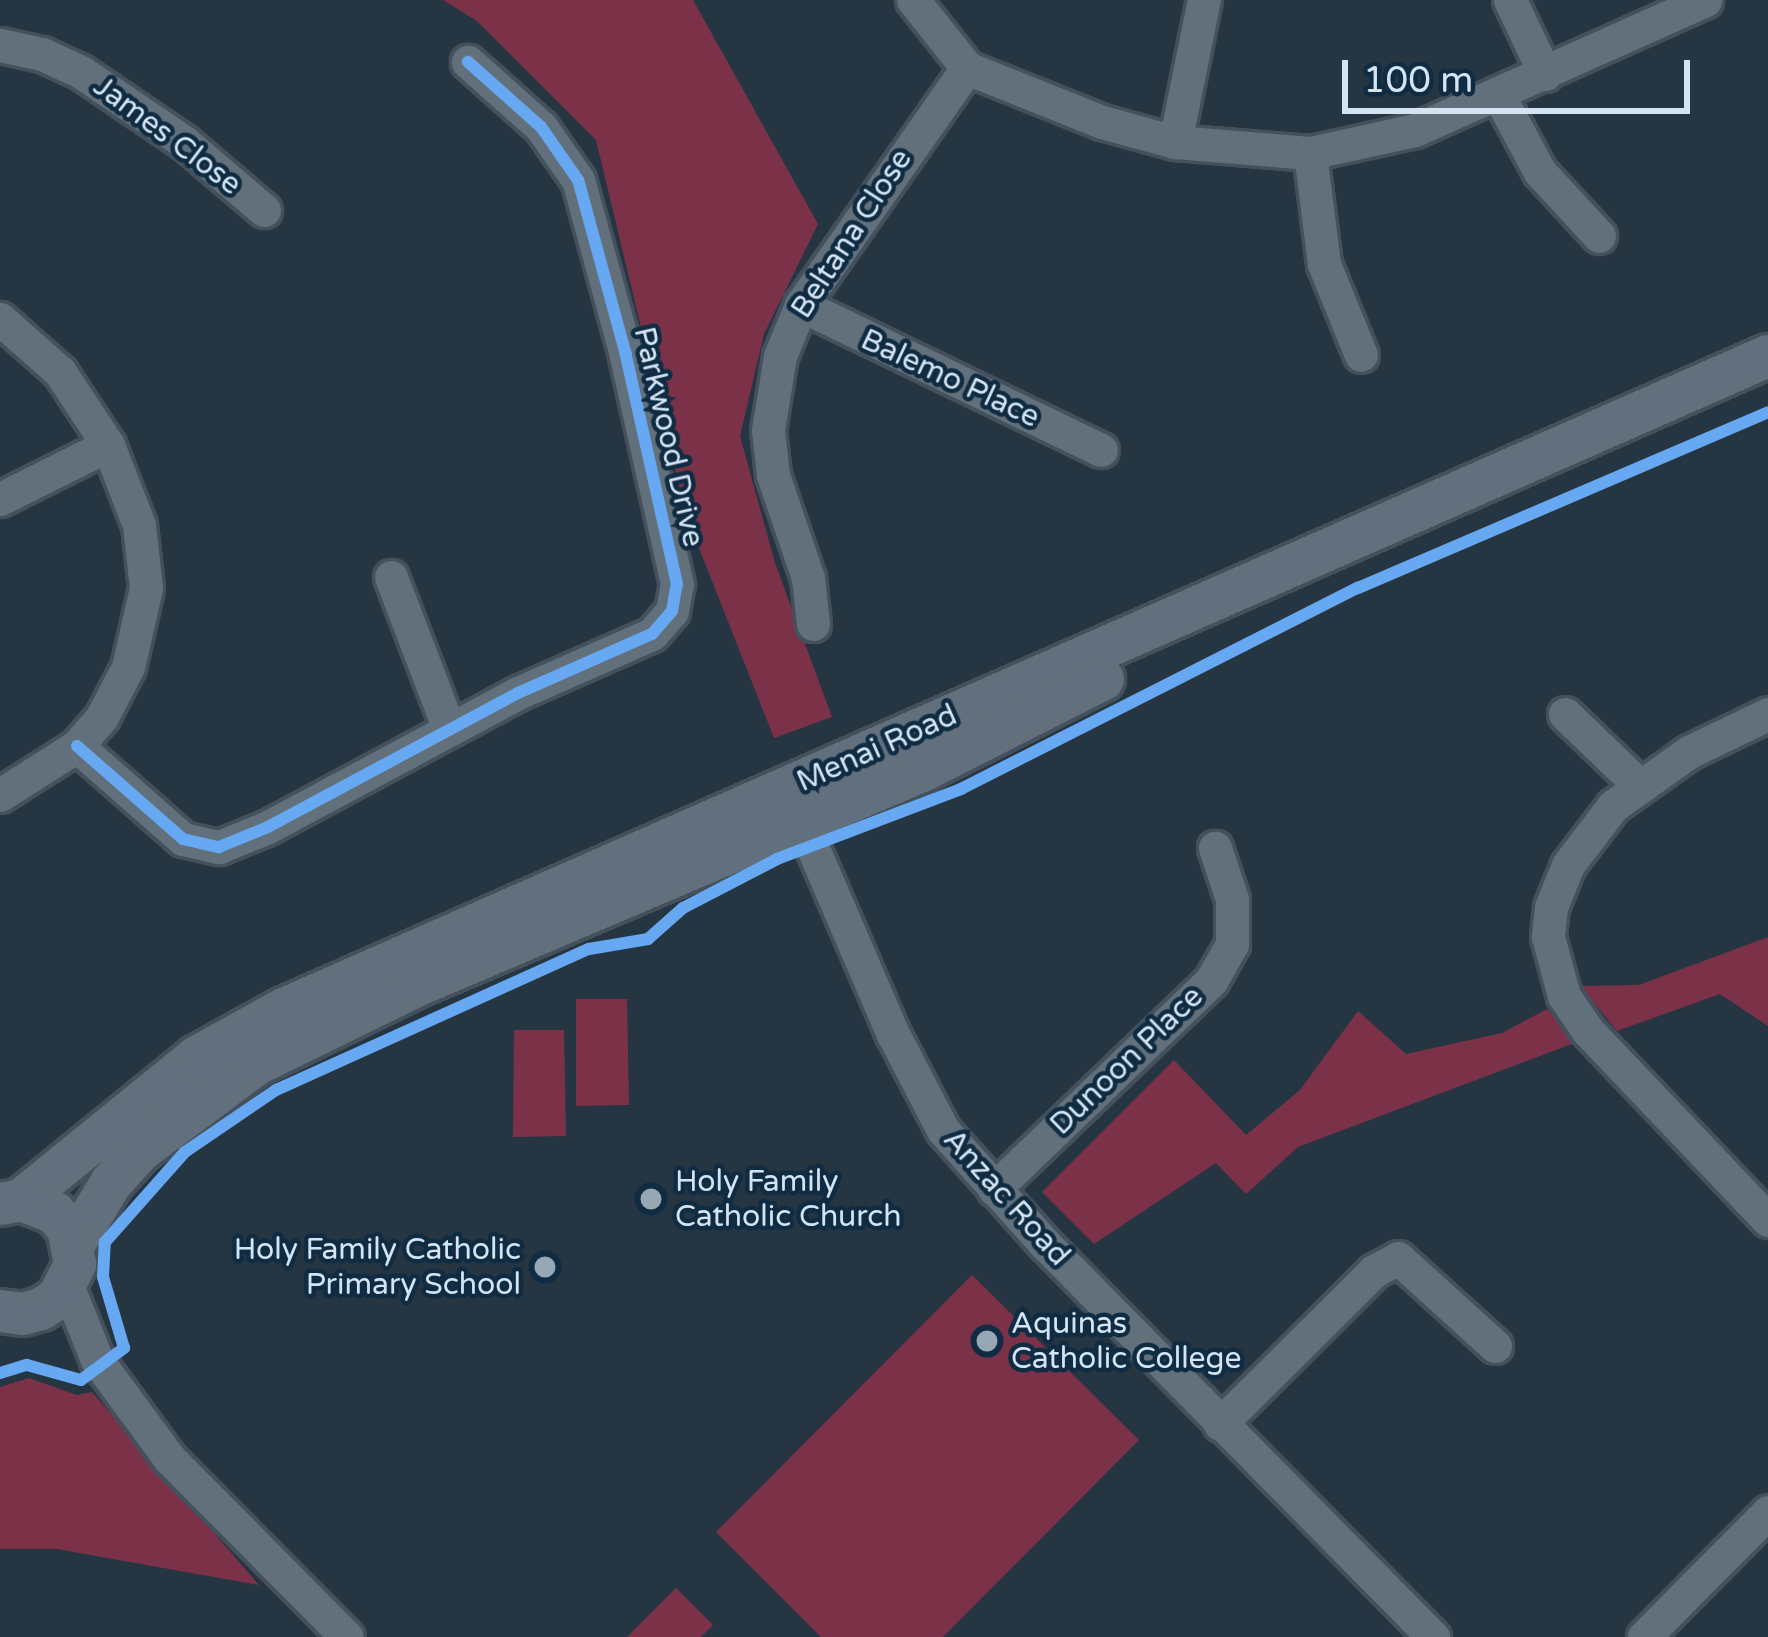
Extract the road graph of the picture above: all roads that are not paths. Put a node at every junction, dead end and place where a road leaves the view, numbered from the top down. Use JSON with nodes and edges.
{"nodes":[{"id":1,"x":913,"y":0,"type":"edge"},
{"id":2,"x":1204,"y":0,"type":"edge"},
{"id":3,"x":1510,"y":0,"type":"edge"},
{"id":4,"x":1705,"y":0,"type":"edge"},
{"id":5,"x":0,"y":44,"type":"edge"},
{"id":6,"x":468,"y":62,"type":"dead end"},
{"id":7,"x":967,"y":68,"type":"junction"},
{"id":8,"x":1544,"y":74,"type":"junction"},
{"id":9,"x":1499,"y":96,"type":"junction"},
{"id":10,"x":1175,"y":142,"type":"junction"},
{"id":11,"x":1310,"y":153,"type":"junction"},
{"id":12,"x":263,"y":210,"type":"dead end"},
{"id":13,"x":1599,"y":236,"type":"dead end"},
{"id":14,"x":801,"y":305,"type":"junction"},
{"id":15,"x":0,"y":320,"type":"edge"},
{"id":16,"x":1361,"y":355,"type":"dead end"},
{"id":17,"x":1768,"y":356,"type":"edge"},
{"id":18,"x":1768,"y":382,"type":"edge"},
{"id":19,"x":108,"y":445,"type":"junction"},
{"id":20,"x":1102,"y":449,"type":"dead end"},
{"id":21,"x":0,"y":500,"type":"edge"},
{"id":22,"x":392,"y":577,"type":"dead end"},
{"id":23,"x":813,"y":624,"type":"dead end"},
{"id":24,"x":1768,"y":713,"type":"edge"},
{"id":25,"x":1565,"y":714,"type":"dead end"},
{"id":26,"x":448,"y":729,"type":"junction"},
{"id":27,"x":77,"y":746,"type":"junction"},
{"id":28,"x":1639,"y":785,"type":"junction"},
{"id":29,"x":0,"y":795,"type":"edge"},
{"id":30,"x":795,"y":806,"type":"junction"},
{"id":31,"x":1215,"y":848,"type":"dead end"},
{"id":32,"x":994,"y":1189,"type":"junction"},
{"id":33,"x":6,"y":1201,"type":"edge"},
{"id":34,"x":1768,"y":1220,"type":"edge"},
{"id":35,"x":70,"y":1266,"type":"junction"},
{"id":36,"x":11,"y":1315,"type":"edge"},
{"id":37,"x":1496,"y":1346,"type":"dead end"},
{"id":38,"x":98,"y":1360,"type":"junction"},
{"id":39,"x":1220,"y":1424,"type":"junction"},
{"id":40,"x":1768,"y":1512,"type":"edge"},
{"id":41,"x":346,"y":1637,"type":"edge"},
{"id":42,"x":1432,"y":1637,"type":"edge"},
{"id":43,"x":1644,"y":1637,"type":"edge"}],
"edges":[{"from":1,"to":7,"type":"street"},
{"from":2,"to":10,"type":"street"},
{"from":3,"to":8,"type":"street"},
{"from":4,"to":8,"type":"street"},
{"from":5,"to":12,"type":"street","name":"James Close"},
{"from":6,"to":26,"type":"street","name":"Parkwood Drive"},
{"from":7,"to":10,"type":"street"},
{"from":7,"to":14,"type":"street","name":"Beltana Close"},
{"from":8,"to":9,"type":"street"},
{"from":9,"to":11,"type":"street"},
{"from":9,"to":13,"type":"street"},
{"from":10,"to":11,"type":"street"},
{"from":11,"to":16,"type":"street"},
{"from":14,"to":20,"type":"street","name":"Balemo Place"},
{"from":14,"to":23,"type":"street","name":"Beltana Close"},
{"from":15,"to":19,"type":"street"},
{"from":17,"to":30,"type":"main road","name":"Menai Road"},
{"from":18,"to":30,"type":"main road","name":"Menai Road"},
{"from":19,"to":21,"type":"street"},
{"from":19,"to":27,"type":"street"},
{"from":22,"to":26,"type":"street"},
{"from":24,"to":28,"type":"street"},
{"from":25,"to":28,"type":"street"},
{"from":26,"to":27,"type":"street","name":"Parkwood Drive"},
{"from":27,"to":29,"type":"street"},
{"from":28,"to":34,"type":"street"},
{"from":30,"to":32,"type":"street","name":"Anzac Road"},
{"from":30,"to":33,"type":"main road","name":"Menai Road"},
{"from":30,"to":35,"type":"main road","name":"Menai Road"},
{"from":31,"to":32,"type":"street","name":"Dunoon Place"},
{"from":32,"to":39,"type":"street","name":"Anzac Road"},
{"from":33,"to":35,"type":"main road"},
{"from":35,"to":36,"type":"main road"},
{"from":35,"to":38,"type":"street"},
{"from":36,"to":38,"type":"street"},
{"from":37,"to":39,"type":"street"},
{"from":38,"to":41,"type":"street"},
{"from":39,"to":42,"type":"street","name":"Anzac Road"},
{"from":40,"to":43,"type":"street"}]}
